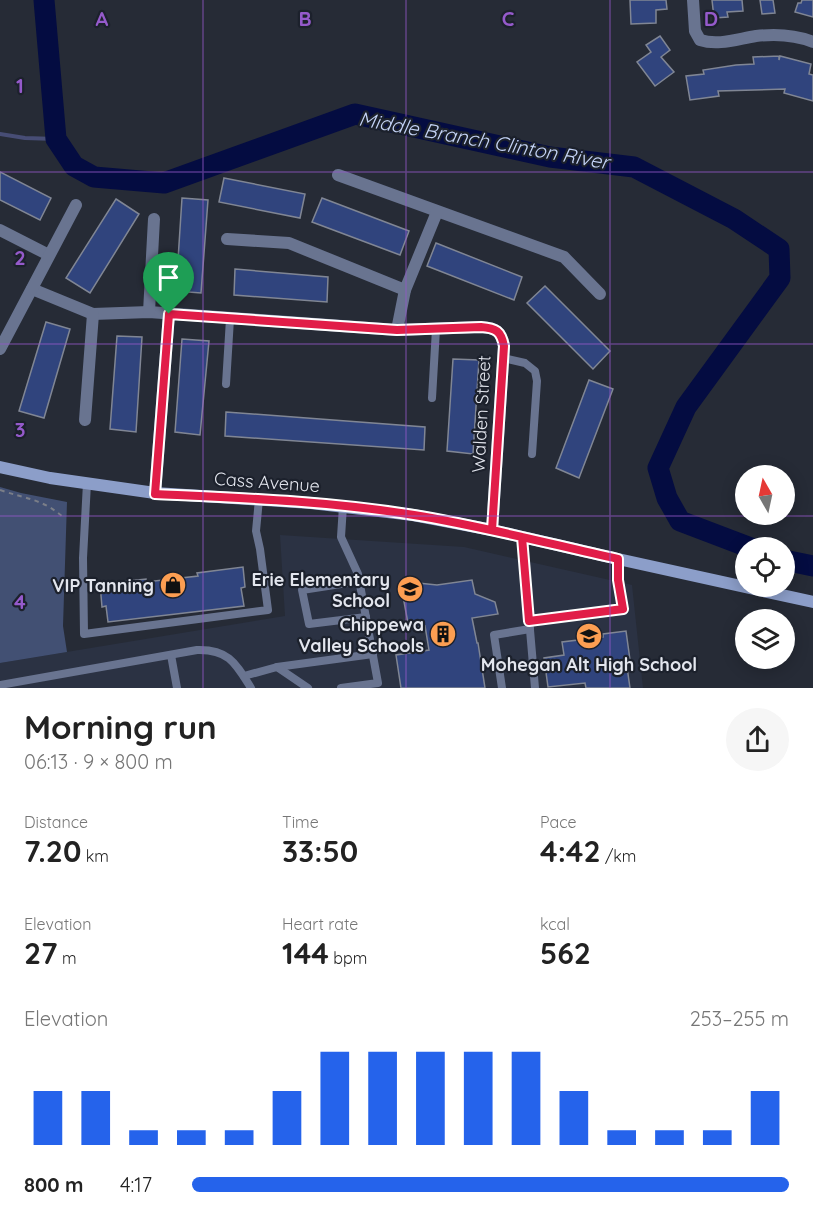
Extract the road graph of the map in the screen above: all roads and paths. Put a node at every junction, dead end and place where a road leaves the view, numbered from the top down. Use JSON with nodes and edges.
{"nodes":[{"id":1,"x":693,"y":0,"type":"edge"},
{"id":2,"x":813,"y":42,"type":"edge"},
{"id":3,"x":338,"y":175,"type":"dead end"},
{"id":4,"x":76,"y":205,"type":"dead end"},
{"id":5,"x":437,"y":212,"type":"junction"},
{"id":6,"x":154,"y":219,"type":"dead end"},
{"id":7,"x":0,"y":230,"type":"edge"},
{"id":8,"x":227,"y":239,"type":"dead end"},
{"id":9,"x":49,"y":255,"type":"junction"},
{"id":10,"x":32,"y":289,"type":"junction"},
{"id":11,"x":405,"y":290,"type":"junction"},
{"id":12,"x":600,"y":294,"type":"dead end"},
{"id":13,"x":149,"y":312,"type":"junction"},
{"id":14,"x":93,"y":314,"type":"junction"},
{"id":15,"x":169,"y":314,"type":"junction"},
{"id":16,"x":230,"y":319,"type":"junction"},
{"id":17,"x":436,"y":329,"type":"junction"},
{"id":18,"x":397,"y":330,"type":"junction"},
{"id":19,"x":0,"y":349,"type":"edge"},
{"id":20,"x":503,"y":358,"type":"junction"},
{"id":21,"x":226,"y":384,"type":"dead end"},
{"id":22,"x":432,"y":398,"type":"dead end"},
{"id":23,"x":85,"y":420,"type":"dead end"},
{"id":24,"x":532,"y":453,"type":"dead end"},
{"id":25,"x":0,"y":467,"type":"edge"},
{"id":26,"x":87,"y":483,"type":"junction"},
{"id":27,"x":0,"y":490,"type":"edge"},
{"id":28,"x":155,"y":494,"type":"junction"},
{"id":29,"x":259,"y":500,"type":"junction"},
{"id":30,"x":344,"y":506,"type":"junction"},
{"id":31,"x":64,"y":519,"type":"dead end"},
{"id":32,"x":492,"y":530,"type":"junction"},
{"id":33,"x":522,"y":537,"type":"junction"},
{"id":34,"x":618,"y":559,"type":"junction"},
{"id":35,"x":360,"y":581,"type":"junction"},
{"id":36,"x":813,"y":602,"type":"edge"},
{"id":37,"x":366,"y":616,"type":"junction"},
{"id":38,"x":529,"y":625,"type":"junction"},
{"id":39,"x":373,"y":654,"type":"junction"},
{"id":40,"x":171,"y":655,"type":"junction"},
{"id":41,"x":277,"y":667,"type":"junction"},
{"id":42,"x":244,"y":676,"type":"junction"},
{"id":43,"x":0,"y":686,"type":"edge"},
{"id":44,"x":177,"y":688,"type":"edge"},
{"id":45,"x":251,"y":688,"type":"edge"},
{"id":46,"x":308,"y":688,"type":"edge"},
{"id":47,"x":341,"y":688,"type":"edge"},
{"id":48,"x":502,"y":688,"type":"edge"},
{"id":49,"x":535,"y":688,"type":"edge"}],
"edges":[{"from":1,"to":2,"type":"street"},
{"from":3,"to":5,"type":"street"},
{"from":4,"to":9,"type":"street"},
{"from":5,"to":11,"type":"street"},
{"from":5,"to":12,"type":"street"},
{"from":6,"to":13,"type":"street"},
{"from":7,"to":9,"type":"street"},
{"from":8,"to":11,"type":"street"},
{"from":9,"to":10,"type":"street"},
{"from":10,"to":14,"type":"street","name":"Walden Street"},
{"from":10,"to":19,"type":"street"},
{"from":11,"to":18,"type":"street"},
{"from":13,"to":14,"type":"street","name":"Walden Street"},
{"from":13,"to":15,"type":"street","name":"Walden Street"},
{"from":14,"to":23,"type":"street"},
{"from":15,"to":16,"type":"street","name":"Walden Street"},
{"from":15,"to":28,"type":"street"},
{"from":16,"to":18,"type":"street","name":"Walden Street"},
{"from":16,"to":21,"type":"lane"},
{"from":17,"to":18,"type":"street","name":"Walden Street"},
{"from":17,"to":20,"type":"street","name":"Walden Street"},
{"from":17,"to":22,"type":"lane"},
{"from":20,"to":24,"type":"lane"},
{"from":20,"to":32,"type":"street","name":"Walden Street"},
{"from":25,"to":26,"type":"main road","name":"Cass Avenue"},
{"from":26,"to":28,"type":"main road","name":"Cass Avenue"},
{"from":26,"to":29,"type":"lane"},
{"from":27,"to":31,"type":"path"},
{"from":28,"to":29,"type":"main road","name":"Cass Avenue"},
{"from":29,"to":30,"type":"main road","name":"Cass Avenue"},
{"from":30,"to":32,"type":"main road","name":"Cass Avenue"},
{"from":30,"to":35,"type":"lane"},
{"from":32,"to":33,"type":"main road","name":"Cass Avenue"},
{"from":33,"to":34,"type":"main road","name":"Cass Avenue"},
{"from":33,"to":38,"type":"lane"},
{"from":34,"to":36,"type":"main road","name":"Cass Avenue"},
{"from":34,"to":38,"type":"lane"},
{"from":35,"to":37,"type":"lane"},
{"from":35,"to":37,"type":"lane"},
{"from":37,"to":39,"type":"lane"},
{"from":38,"to":48,"type":"lane"},
{"from":38,"to":49,"type":"lane"},
{"from":39,"to":41,"type":"lane"},
{"from":39,"to":47,"type":"lane"},
{"from":40,"to":42,"type":"lane"},
{"from":40,"to":43,"type":"lane"},
{"from":40,"to":44,"type":"lane"},
{"from":41,"to":42,"type":"lane"},
{"from":41,"to":46,"type":"lane"},
{"from":42,"to":45,"type":"lane"}]}
